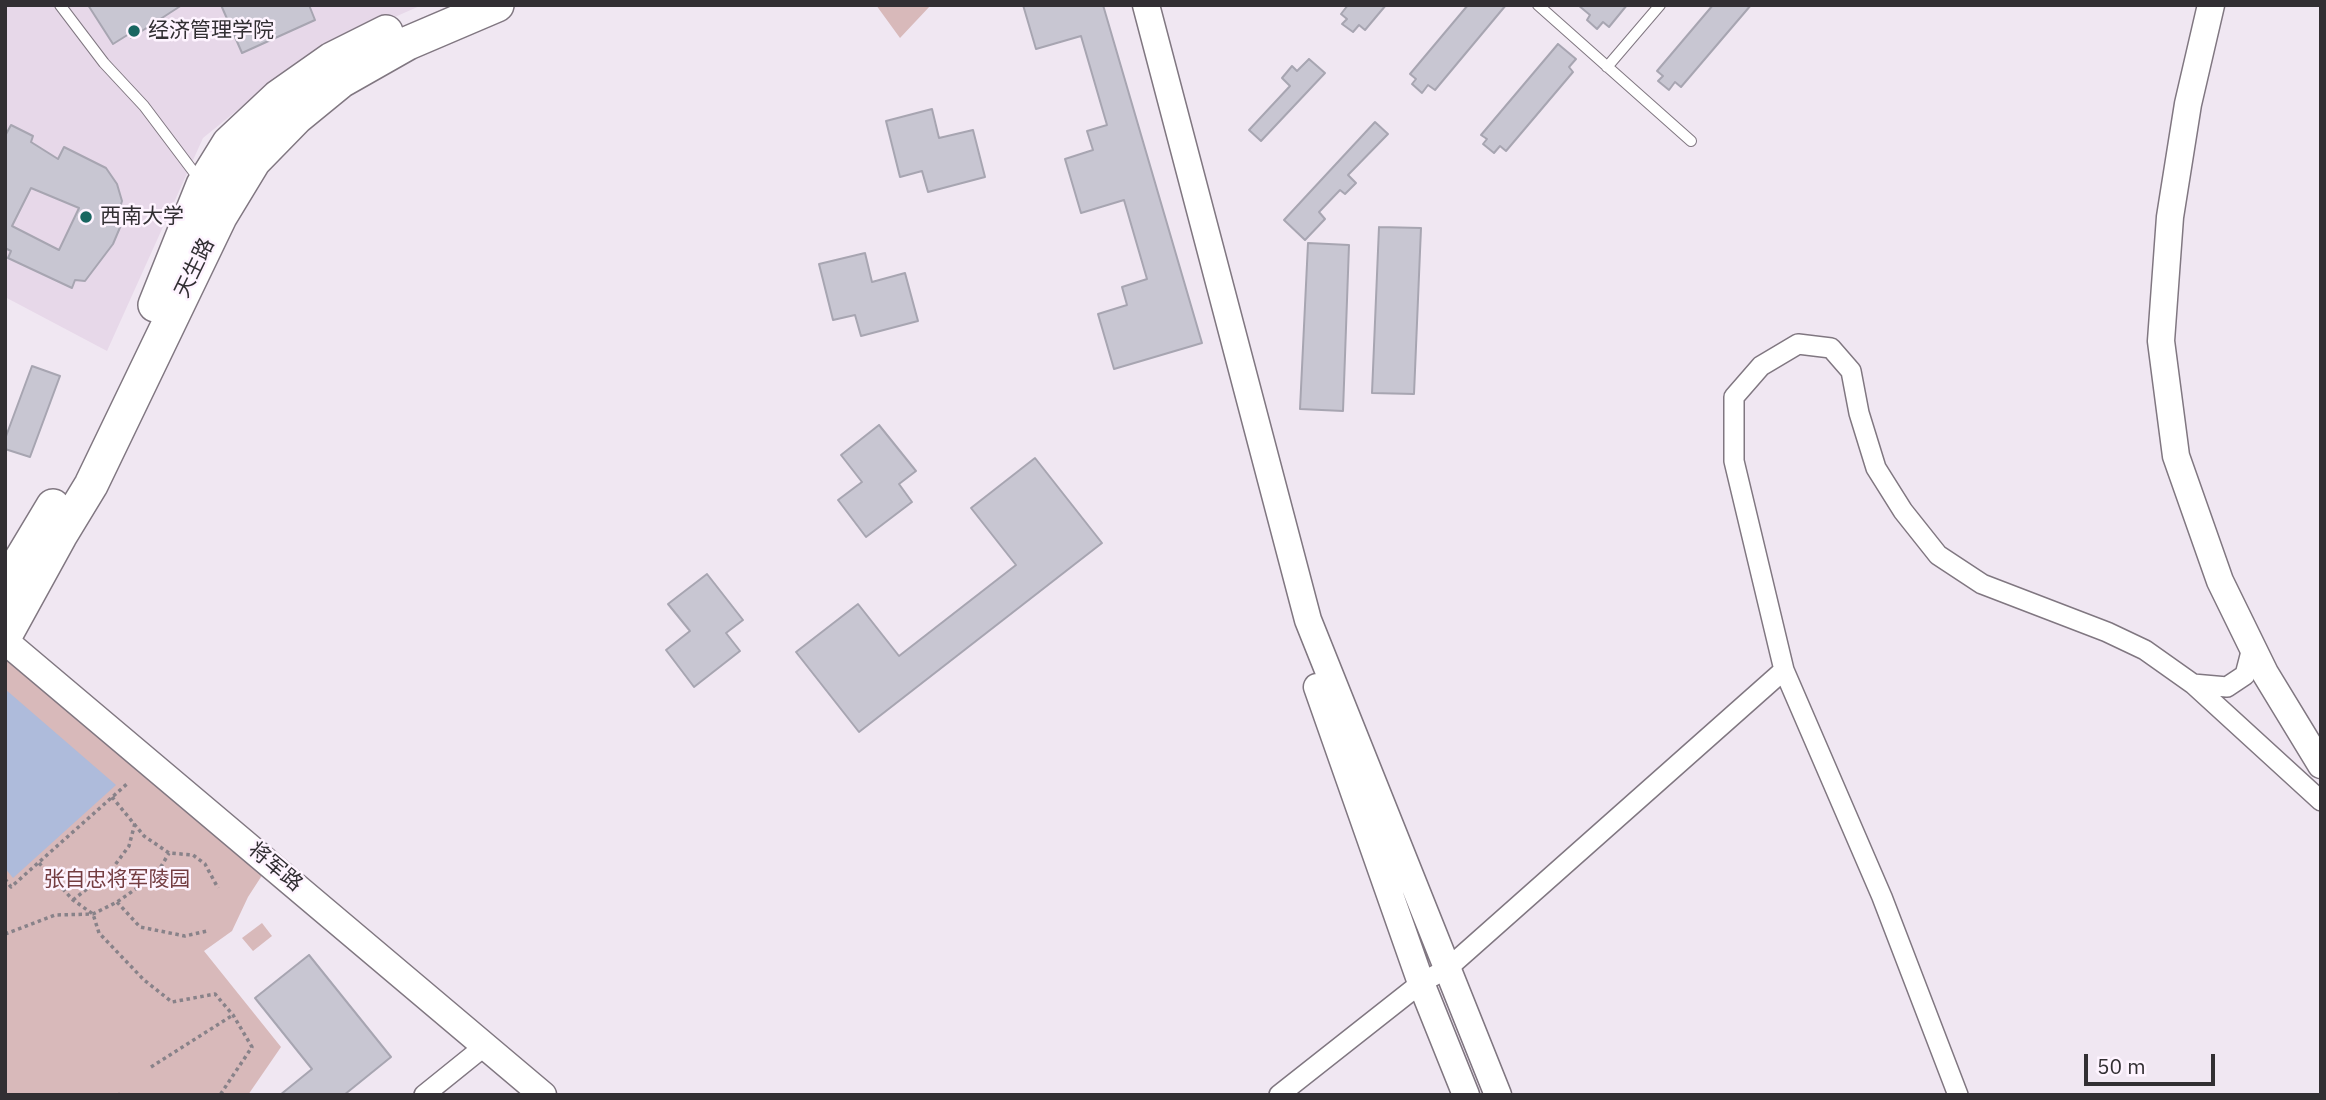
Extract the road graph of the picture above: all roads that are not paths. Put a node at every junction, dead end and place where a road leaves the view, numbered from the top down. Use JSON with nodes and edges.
{"nodes":[{"id":1,"x":60,"y":5,"type":"edge"},
{"id":2,"x":446,"y":5,"type":"edge"},
{"id":3,"x":497,"y":5,"type":"edge"},
{"id":4,"x":1146,"y":5,"type":"edge"},
{"id":5,"x":1538,"y":5,"type":"edge"},
{"id":6,"x":1660,"y":5,"type":"edge"},
{"id":7,"x":2211,"y":5,"type":"edge"},
{"id":8,"x":1607,"y":66,"type":"junction"},
{"id":9,"x":1691,"y":141,"type":"dead end"},
{"id":10,"x":213,"y":202,"type":"junction"},
{"id":11,"x":1253,"y":412,"type":"junction"},
{"id":12,"x":5,"y":586,"type":"edge"},
{"id":13,"x":5,"y":638,"type":"edge"},
{"id":14,"x":2252,"y":648,"type":"junction"},
{"id":15,"x":1784,"y":670,"type":"junction"},
{"id":16,"x":2193,"y":684,"type":"junction"},
{"id":17,"x":2321,"y":765,"type":"edge"},
{"id":18,"x":2321,"y":801,"type":"edge"},
{"id":19,"x":1448,"y":968,"type":"junction"},
{"id":20,"x":1421,"y":983,"type":"junction"},
{"id":21,"x":486,"y":1045,"type":"junction"},
{"id":22,"x":424,"y":1095,"type":"edge"},
{"id":23,"x":543,"y":1095,"type":"edge"},
{"id":24,"x":1279,"y":1095,"type":"edge"},
{"id":25,"x":1466,"y":1095,"type":"edge"},
{"id":26,"x":1498,"y":1095,"type":"edge"},
{"id":27,"x":1958,"y":1095,"type":"edge"}],
"edges":[{"from":1,"to":10,"type":"lane"},
{"from":2,"to":10,"type":"highway","name":"天生路"},
{"from":3,"to":10,"type":"highway","name":"天生路"},
{"from":4,"to":11,"type":"street"},
{"from":5,"to":8,"type":"lane"},
{"from":6,"to":8,"type":"lane"},
{"from":7,"to":14,"type":"street"},
{"from":8,"to":9,"type":"lane"},
{"from":10,"to":12,"type":"highway","name":"天生路"},
{"from":10,"to":13,"type":"highway","name":"天生路"},
{"from":11,"to":19,"type":"street"},
{"from":11,"to":20,"type":"street"},
{"from":13,"to":21,"type":"street","name":"将军路"},
{"from":14,"to":16,"type":"street"},
{"from":14,"to":17,"type":"street"},
{"from":15,"to":16,"type":"street"},
{"from":15,"to":19,"type":"street"},
{"from":15,"to":27,"type":"street"},
{"from":16,"to":18,"type":"street"},
{"from":19,"to":20,"type":"street"},
{"from":19,"to":26,"type":"street"},
{"from":20,"to":24,"type":"street"},
{"from":20,"to":25,"type":"street"},
{"from":21,"to":22,"type":"street"},
{"from":21,"to":23,"type":"street","name":"将军路"}]}
